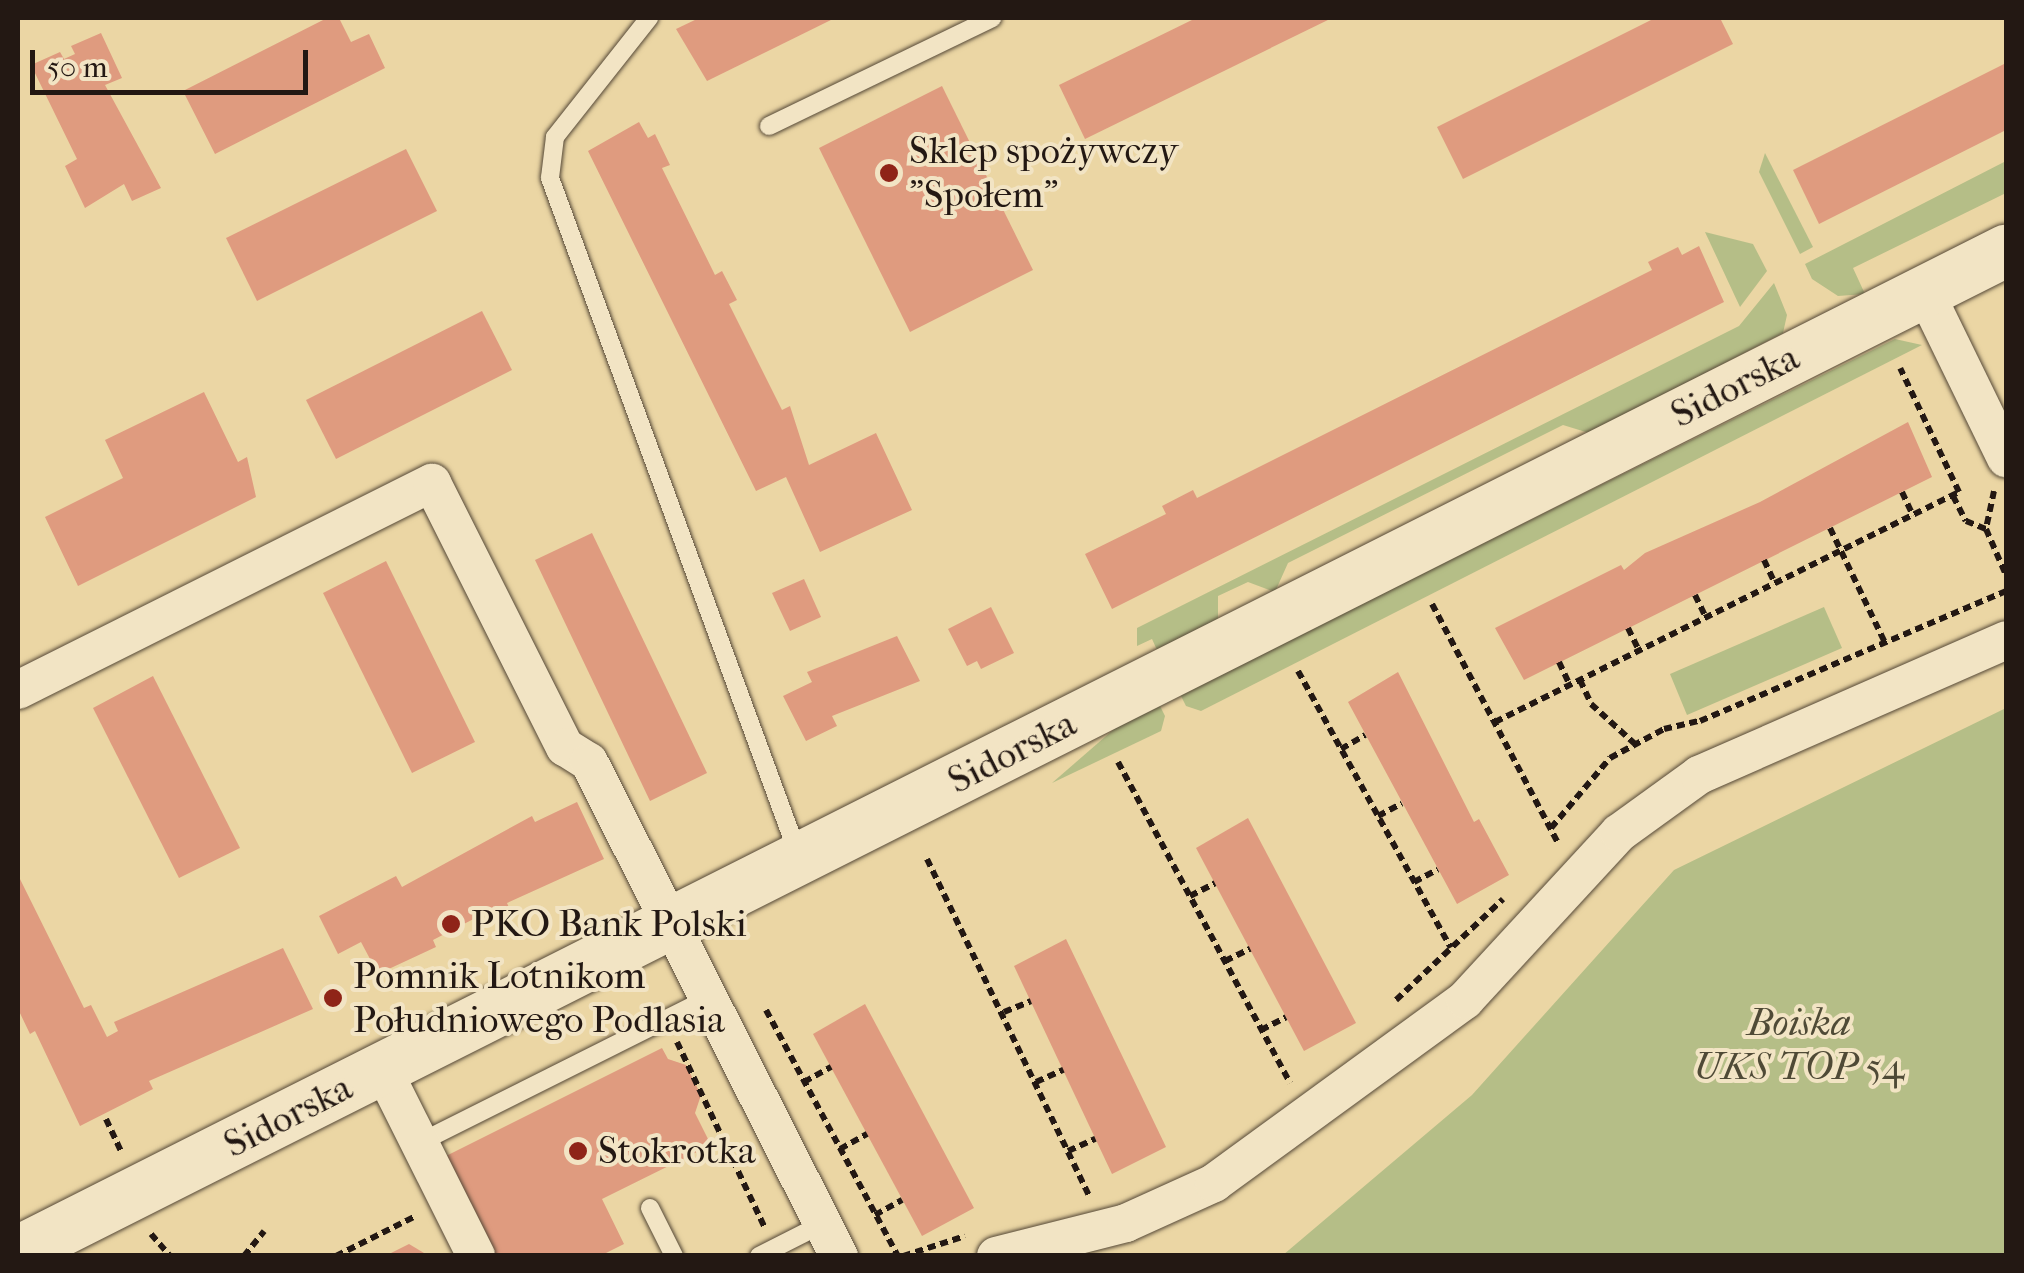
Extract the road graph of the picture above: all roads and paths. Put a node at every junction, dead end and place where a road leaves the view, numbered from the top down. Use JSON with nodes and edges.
{"nodes":[{"id":1,"x":649,"y":18,"type":"edge"},
{"id":2,"x":992,"y":18,"type":"edge"},
{"id":3,"x":769,"y":126,"type":"dead end"},
{"id":4,"x":2006,"y":251,"type":"edge"},
{"id":5,"x":1925,"y":292,"type":"junction"},
{"id":6,"x":1900,"y":368,"type":"dead end"},
{"id":7,"x":2006,"y":458,"type":"edge"},
{"id":8,"x":1902,"y":492,"type":"dead end"},
{"id":9,"x":1953,"y":496,"type":"junction"},
{"id":10,"x":1913,"y":516,"type":"junction"},
{"id":11,"x":1830,"y":528,"type":"dead end"},
{"id":12,"x":1986,"y":529,"type":"dead end"},
{"id":13,"x":1842,"y":551,"type":"junction"},
{"id":14,"x":1764,"y":560,"type":"dead end"},
{"id":15,"x":1775,"y":584,"type":"junction"},
{"id":16,"x":2006,"y":591,"type":"edge"},
{"id":17,"x":1694,"y":595,"type":"dead end"},
{"id":18,"x":1432,"y":604,"type":"dead end"},
{"id":19,"x":1706,"y":618,"type":"junction"},
{"id":20,"x":1628,"y":628,"type":"dead end"},
{"id":21,"x":2006,"y":640,"type":"edge"},
{"id":22,"x":1885,"y":642,"type":"junction"},
{"id":23,"x":1639,"y":652,"type":"junction"},
{"id":24,"x":1559,"y":662,"type":"dead end"},
{"id":25,"x":1298,"y":672,"type":"dead end"},
{"id":26,"x":1580,"y":680,"type":"junction"},
{"id":27,"x":1570,"y":686,"type":"junction"},
{"id":28,"x":18,"y":690,"type":"edge"},
{"id":29,"x":1495,"y":722,"type":"junction"},
{"id":30,"x":1365,"y":735,"type":"dead end"},
{"id":31,"x":1636,"y":744,"type":"junction"},
{"id":32,"x":1341,"y":750,"type":"junction"},
{"id":33,"x":1118,"y":762,"type":"dead end"},
{"id":34,"x":1402,"y":803,"type":"dead end"},
{"id":35,"x":1378,"y":816,"type":"junction"},
{"id":36,"x":1551,"y":828,"type":"junction"},
{"id":37,"x":1546,"y":857,"type":"dead end"},
{"id":38,"x":926,"y":859,"type":"dead end"},
{"id":39,"x":800,"y":860,"type":"junction"},
{"id":40,"x":1438,"y":869,"type":"dead end"},
{"id":41,"x":1414,"y":882,"type":"junction"},
{"id":42,"x":1214,"y":883,"type":"dead end"},
{"id":43,"x":1190,"y":896,"type":"junction"},
{"id":44,"x":1506,"y":896,"type":"dead end"},
{"id":45,"x":671,"y":925,"type":"junction"},
{"id":46,"x":1451,"y":948,"type":"junction"},
{"id":47,"x":1250,"y":949,"type":"dead end"},
{"id":48,"x":1225,"y":961,"type":"junction"},
{"id":49,"x":709,"y":998,"type":"junction"},
{"id":50,"x":1031,"y":1001,"type":"dead end"},
{"id":51,"x":1387,"y":1009,"type":"dead end"},
{"id":52,"x":766,"y":1010,"type":"dead end"},
{"id":53,"x":1004,"y":1012,"type":"junction"},
{"id":54,"x":1286,"y":1017,"type":"dead end"},
{"id":55,"x":662,"y":1022,"type":"junction"},
{"id":56,"x":1262,"y":1030,"type":"junction"},
{"id":57,"x":382,"y":1068,"type":"junction"},
{"id":58,"x":831,"y":1068,"type":"dead end"},
{"id":59,"x":1062,"y":1070,"type":"dead end"},
{"id":60,"x":1306,"y":1076,"type":"dead end"},
{"id":61,"x":804,"y":1082,"type":"junction"},
{"id":62,"x":1036,"y":1082,"type":"junction"},
{"id":63,"x":1292,"y":1087,"type":"junction"},
{"id":64,"x":1276,"y":1097,"type":"dead end"},
{"id":65,"x":106,"y":1118,"type":"dead end"},
{"id":66,"x":867,"y":1134,"type":"dead end"},
{"id":67,"x":1095,"y":1139,"type":"dead end"},
{"id":68,"x":419,"y":1143,"type":"junction"},
{"id":69,"x":840,"y":1149,"type":"junction"},
{"id":70,"x":1068,"y":1152,"type":"junction"},
{"id":71,"x":124,"y":1156,"type":"dead end"},
{"id":72,"x":1105,"y":1191,"type":"dead end"},
{"id":73,"x":1089,"y":1196,"type":"junction"},
{"id":74,"x":448,"y":1200,"type":"junction"},
{"id":75,"x":902,"y":1200,"type":"dead end"},
{"id":76,"x":1070,"y":1202,"type":"dead end"},
{"id":77,"x":650,"y":1208,"type":"dead end"},
{"id":78,"x":876,"y":1215,"type":"junction"},
{"id":79,"x":264,"y":1231,"type":"dead end"},
{"id":80,"x":149,"y":1232,"type":"dead end"},
{"id":81,"x":29,"y":1238,"type":"edge"},
{"id":82,"x":831,"y":1239,"type":"edge"},
{"id":83,"x":986,"y":1244,"type":"edge"},
{"id":84,"x":767,"y":1251,"type":"edge"},
{"id":85,"x":170,"y":1256,"type":"edge"},
{"id":86,"x":244,"y":1256,"type":"edge"},
{"id":87,"x":336,"y":1256,"type":"edge"},
{"id":88,"x":476,"y":1256,"type":"edge"},
{"id":89,"x":674,"y":1256,"type":"edge"},
{"id":90,"x":900,"y":1256,"type":"edge"}],
"edges":[{"from":1,"to":39,"type":"lane"},
{"from":2,"to":3,"type":"lane"},
{"from":4,"to":5,"type":"street","name":"Sidorska"},
{"from":5,"to":7,"type":"street"},
{"from":5,"to":39,"type":"street","name":"Sidorska"},
{"from":6,"to":9,"type":"path"},
{"from":8,"to":10,"type":"path"},
{"from":9,"to":10,"type":"path"},
{"from":9,"to":12,"type":"path"},
{"from":10,"to":13,"type":"path"},
{"from":11,"to":13,"type":"path"},
{"from":13,"to":15,"type":"path"},
{"from":13,"to":22,"type":"path"},
{"from":14,"to":15,"type":"path"},
{"from":15,"to":19,"type":"path"},
{"from":16,"to":22,"type":"path"},
{"from":17,"to":19,"type":"path"},
{"from":18,"to":29,"type":"path"},
{"from":19,"to":23,"type":"path"},
{"from":20,"to":23,"type":"path"},
{"from":21,"to":83,"type":"street"},
{"from":22,"to":31,"type":"path"},
{"from":23,"to":26,"type":"path"},
{"from":24,"to":27,"type":"path"},
{"from":25,"to":32,"type":"path"},
{"from":26,"to":27,"type":"path"},
{"from":26,"to":31,"type":"path"},
{"from":27,"to":29,"type":"path"},
{"from":28,"to":45,"type":"street"},
{"from":29,"to":36,"type":"path"},
{"from":30,"to":32,"type":"path"},
{"from":31,"to":36,"type":"path"},
{"from":32,"to":35,"type":"path"},
{"from":33,"to":43,"type":"path"},
{"from":34,"to":35,"type":"path"},
{"from":35,"to":41,"type":"path"},
{"from":36,"to":37,"type":"path"},
{"from":38,"to":53,"type":"path"},
{"from":39,"to":45,"type":"street","name":"Sidorska"},
{"from":40,"to":41,"type":"path"},
{"from":41,"to":46,"type":"path"},
{"from":42,"to":43,"type":"path"},
{"from":43,"to":48,"type":"path"},
{"from":44,"to":46,"type":"path"},
{"from":45,"to":49,"type":"street"},
{"from":45,"to":57,"type":"street","name":"Sidorska"},
{"from":46,"to":51,"type":"path"},
{"from":47,"to":48,"type":"path"},
{"from":48,"to":56,"type":"path"},
{"from":49,"to":55,"type":"lane"},
{"from":49,"to":82,"type":"street"},
{"from":50,"to":53,"type":"path"},
{"from":52,"to":61,"type":"path"},
{"from":53,"to":62,"type":"path"},
{"from":54,"to":56,"type":"path"},
{"from":55,"to":68,"type":"lane"},
{"from":55,"to":84,"type":"path"},
{"from":56,"to":63,"type":"path"},
{"from":57,"to":68,"type":"street"},
{"from":57,"to":81,"type":"street","name":"Sidorska"},
{"from":58,"to":61,"type":"path"},
{"from":59,"to":62,"type":"path"},
{"from":60,"to":63,"type":"path"},
{"from":61,"to":69,"type":"path"},
{"from":62,"to":70,"type":"path"},
{"from":63,"to":64,"type":"path"},
{"from":65,"to":71,"type":"path"},
{"from":66,"to":69,"type":"path"},
{"from":67,"to":70,"type":"path"},
{"from":68,"to":74,"type":"street"},
{"from":69,"to":78,"type":"path"},
{"from":70,"to":73,"type":"path"},
{"from":72,"to":73,"type":"path"},
{"from":73,"to":76,"type":"path"},
{"from":74,"to":87,"type":"path"},
{"from":74,"to":88,"type":"street"},
{"from":75,"to":78,"type":"path"},
{"from":77,"to":89,"type":"lane"},
{"from":78,"to":90,"type":"path"},
{"from":79,"to":86,"type":"path"},
{"from":80,"to":85,"type":"path"},
{"from":82,"to":84,"type":"lane"},
{"from":83,"to":90,"type":"path"}]}
